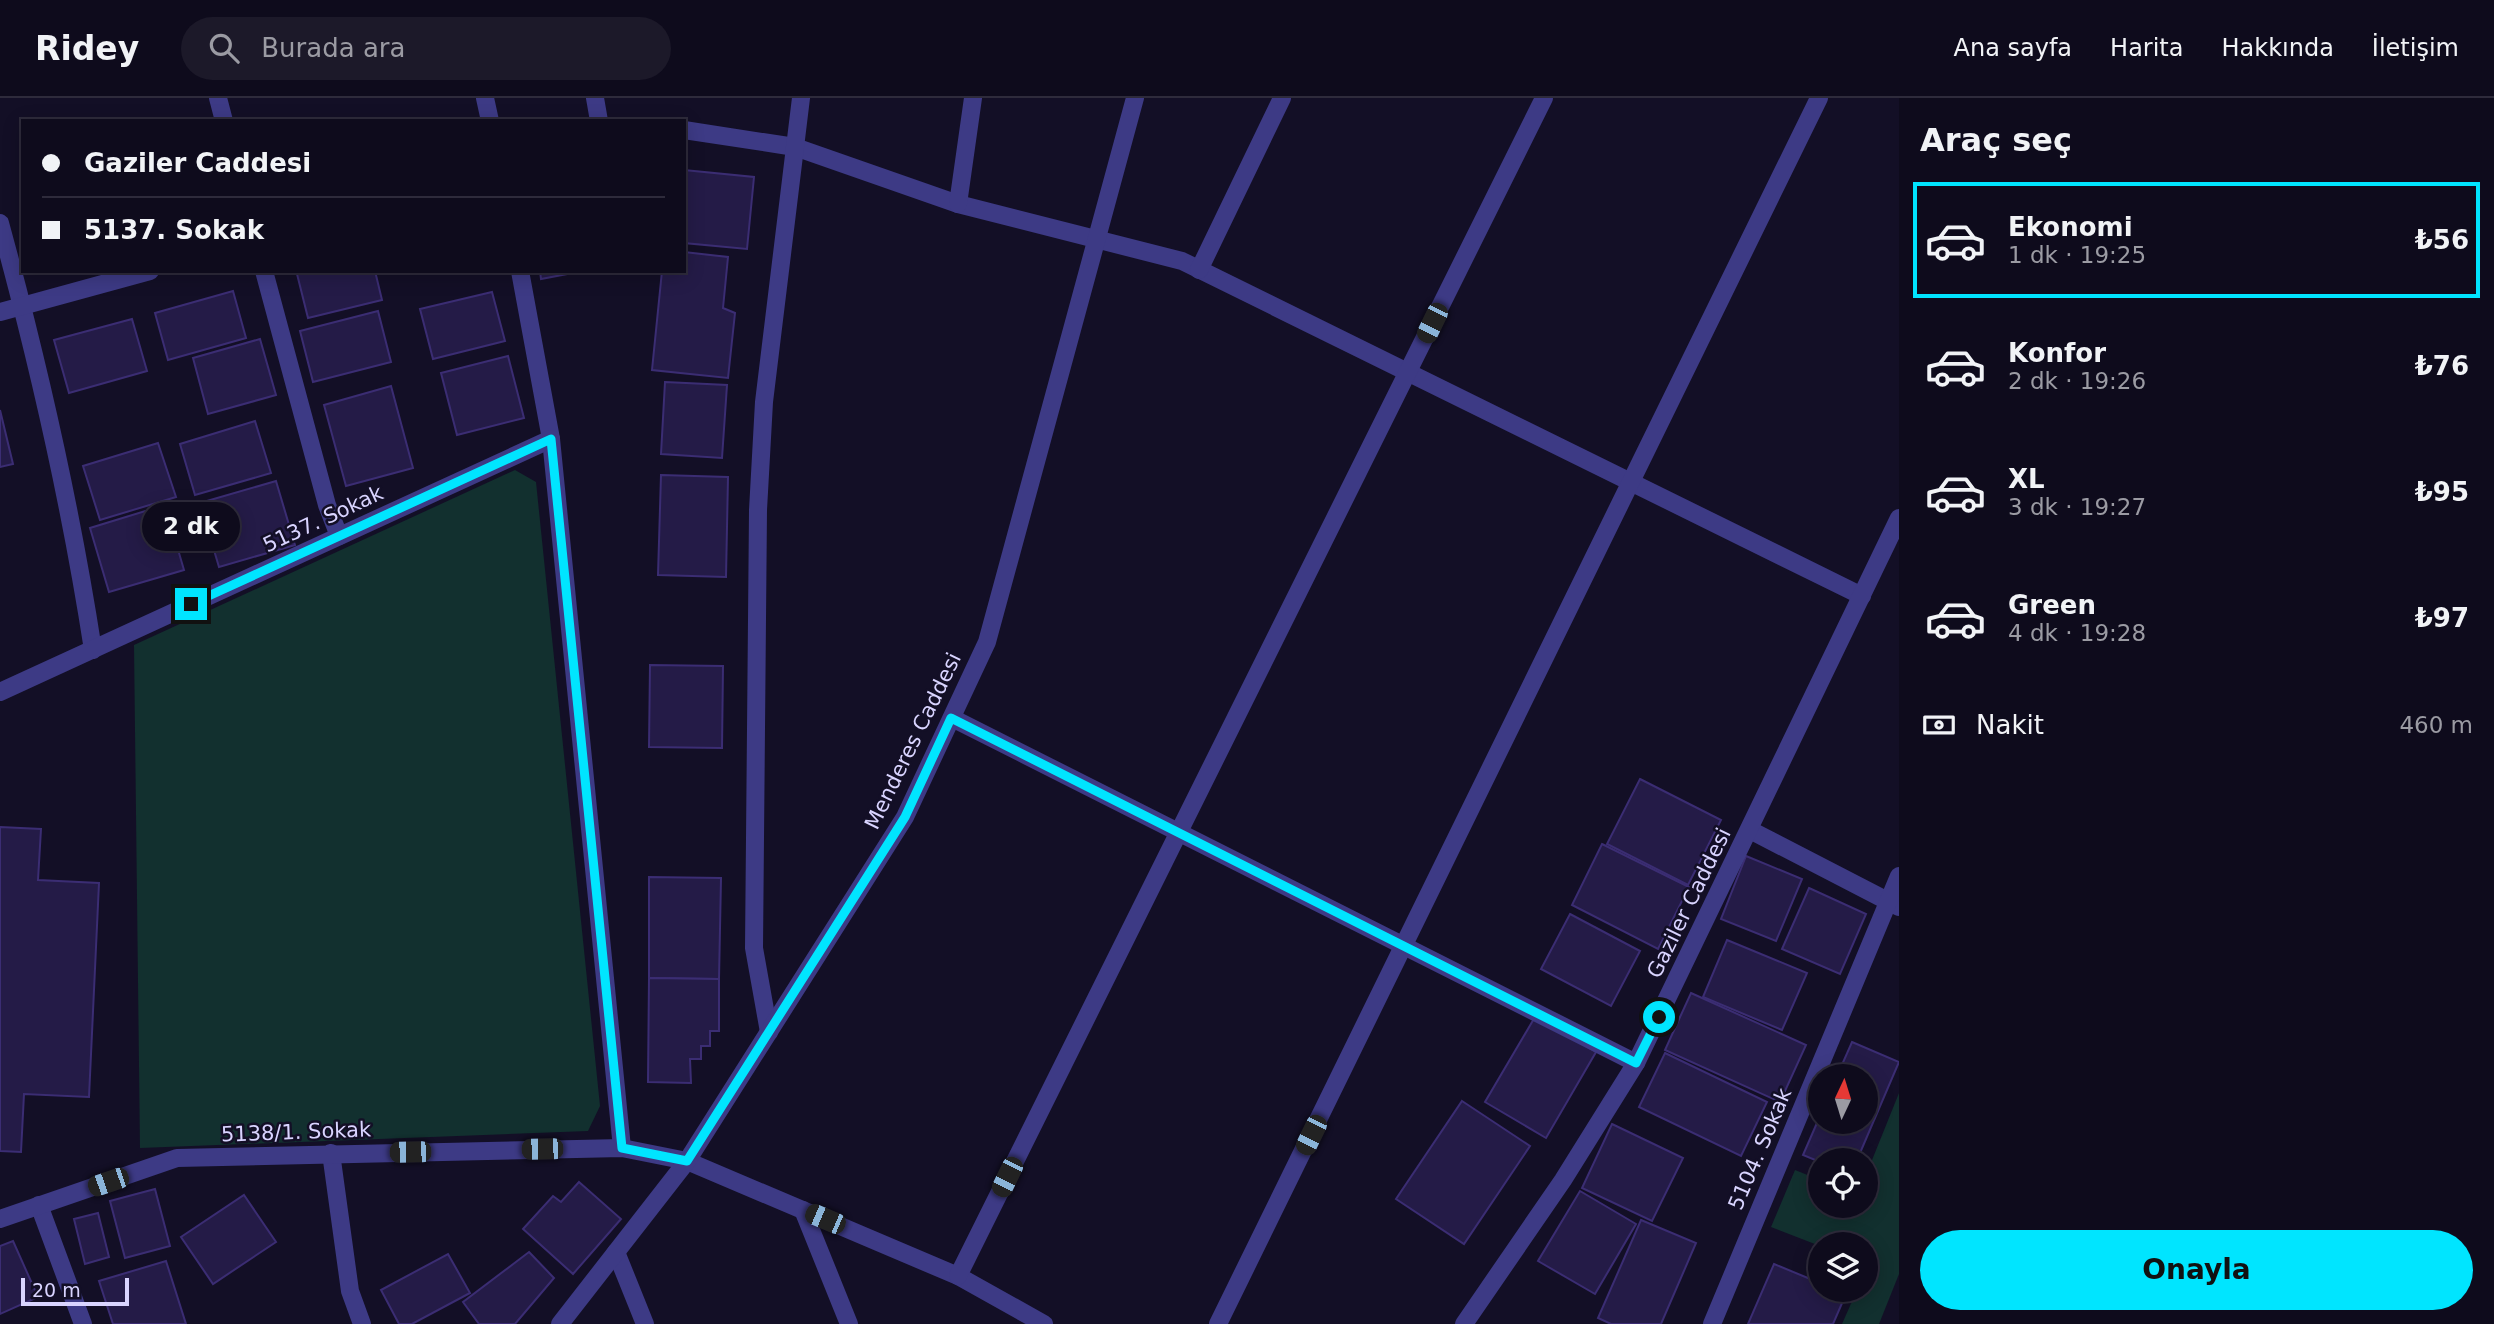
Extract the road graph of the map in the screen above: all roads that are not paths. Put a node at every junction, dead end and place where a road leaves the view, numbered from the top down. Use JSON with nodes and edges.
{"nodes":[{"id":1,"x":218,"y":98,"type":"edge"},
{"id":2,"x":485,"y":98,"type":"edge"},
{"id":3,"x":595,"y":98,"type":"edge"},
{"id":4,"x":801,"y":98,"type":"edge"},
{"id":5,"x":973,"y":98,"type":"edge"},
{"id":6,"x":1135,"y":98,"type":"edge"},
{"id":7,"x":1282,"y":98,"type":"edge"},
{"id":8,"x":1544,"y":98,"type":"edge"},
{"id":9,"x":1819,"y":98,"type":"edge"},
{"id":10,"x":223,"y":119,"type":"edge"},
{"id":11,"x":490,"y":119,"type":"edge"},
{"id":12,"x":599,"y":119,"type":"edge"},
{"id":13,"x":686,"y":130,"type":"edge"},
{"id":14,"x":795,"y":147,"type":"junction"},
{"id":15,"x":958,"y":204,"type":"junction"},
{"id":16,"x":0,"y":223,"type":"edge"},
{"id":17,"x":1097,"y":237,"type":"junction"},
{"id":18,"x":1199,"y":270,"type":"junction"},
{"id":19,"x":143,"y":273,"type":"edge"},
{"id":20,"x":265,"y":273,"type":"edge"},
{"id":21,"x":520,"y":273,"type":"edge"},
{"id":22,"x":22,"y":306,"type":"junction"},
{"id":23,"x":0,"y":312,"type":"edge"},
{"id":24,"x":1407,"y":372,"type":"junction"},
{"id":25,"x":551,"y":439,"type":"junction"},
{"id":26,"x":1631,"y":482,"type":"junction"},
{"id":27,"x":1899,"y":518,"type":"edge"},
{"id":28,"x":339,"y":536,"type":"junction"},
{"id":29,"x":1862,"y":596,"type":"junction"},
{"id":30,"x":93,"y":650,"type":"junction"},
{"id":31,"x":0,"y":692,"type":"edge"},
{"id":32,"x":951,"y":718,"type":"junction"},
{"id":33,"x":1750,"y":830,"type":"junction"},
{"id":34,"x":1179,"y":832,"type":"junction"},
{"id":35,"x":1899,"y":876,"type":"edge"},
{"id":36,"x":1893,"y":905,"type":"edge"},
{"id":37,"x":1404,"y":946,"type":"junction"},
{"id":38,"x":769,"y":1032,"type":"junction"},
{"id":39,"x":1636,"y":1063,"type":"junction"},
{"id":40,"x":622,"y":1148,"type":"junction"},
{"id":41,"x":331,"y":1153,"type":"junction"},
{"id":42,"x":687,"y":1161,"type":"junction"},
{"id":43,"x":39,"y":1205,"type":"junction"},
{"id":44,"x":803,"y":1210,"type":"junction"},
{"id":45,"x":0,"y":1219,"type":"edge"},
{"id":46,"x":616,"y":1252,"type":"junction"},
{"id":47,"x":958,"y":1276,"type":"junction"},
{"id":48,"x":83,"y":1324,"type":"edge"},
{"id":49,"x":362,"y":1324,"type":"edge"},
{"id":50,"x":560,"y":1324,"type":"edge"},
{"id":51,"x":645,"y":1324,"type":"edge"},
{"id":52,"x":849,"y":1324,"type":"edge"},
{"id":53,"x":1044,"y":1324,"type":"edge"},
{"id":54,"x":1218,"y":1324,"type":"edge"},
{"id":55,"x":1464,"y":1324,"type":"edge"},
{"id":56,"x":1712,"y":1324,"type":"edge"}],
"edges":[{"from":1,"to":10,"type":"street"},
{"from":2,"to":11,"type":"street"},
{"from":3,"to":12,"type":"street"},
{"from":4,"to":14,"type":"street"},
{"from":5,"to":15,"type":"street"},
{"from":6,"to":17,"type":"street","name":"Menderes Caddesi"},
{"from":7,"to":18,"type":"street"},
{"from":8,"to":24,"type":"street"},
{"from":9,"to":26,"type":"street"},
{"from":13,"to":14,"type":"street"},
{"from":14,"to":15,"type":"street"},
{"from":14,"to":38,"type":"street"},
{"from":15,"to":17,"type":"street"},
{"from":16,"to":22,"type":"street"},
{"from":17,"to":18,"type":"street"},
{"from":17,"to":32,"type":"street","name":"Menderes Caddesi"},
{"from":18,"to":24,"type":"street"},
{"from":19,"to":22,"type":"street"},
{"from":20,"to":28,"type":"street"},
{"from":21,"to":25,"type":"street"},
{"from":22,"to":23,"type":"street"},
{"from":22,"to":30,"type":"street"},
{"from":24,"to":26,"type":"street"},
{"from":24,"to":34,"type":"street"},
{"from":25,"to":28,"type":"street","name":"5137. Sokak"},
{"from":25,"to":40,"type":"street"},
{"from":26,"to":29,"type":"street"},
{"from":26,"to":37,"type":"street"},
{"from":27,"to":29,"type":"street","name":"Gaziler Caddesi"},
{"from":28,"to":30,"type":"street","name":"5137. Sokak"},
{"from":29,"to":33,"type":"street","name":"Gaziler Caddesi"},
{"from":30,"to":31,"type":"street","name":"5137. Sokak"},
{"from":32,"to":34,"type":"street"},
{"from":32,"to":38,"type":"street","name":"Menderes Caddesi"},
{"from":33,"to":36,"type":"street"},
{"from":33,"to":39,"type":"street","name":"Gaziler Caddesi"},
{"from":34,"to":37,"type":"street"},
{"from":34,"to":47,"type":"street"},
{"from":35,"to":36,"type":"street","name":"5104. Sokak"},
{"from":36,"to":56,"type":"street","name":"5104. Sokak"},
{"from":37,"to":39,"type":"street"},
{"from":37,"to":54,"type":"street"},
{"from":38,"to":42,"type":"street","name":"Menderes Caddesi"},
{"from":39,"to":55,"type":"street","name":"Gaziler Caddesi"},
{"from":40,"to":41,"type":"street","name":"5138/1. Sokak"},
{"from":40,"to":42,"type":"street","name":"5138/1. Sokak"},
{"from":41,"to":43,"type":"street","name":"5138/1. Sokak"},
{"from":41,"to":49,"type":"street"},
{"from":42,"to":44,"type":"street","name":"5138/1. Sokak"},
{"from":42,"to":46,"type":"street","name":"Menderes Caddesi"},
{"from":43,"to":45,"type":"street","name":"5138/1. Sokak"},
{"from":43,"to":48,"type":"street"},
{"from":44,"to":47,"type":"street","name":"5138/1. Sokak"},
{"from":44,"to":52,"type":"street"},
{"from":46,"to":50,"type":"street","name":"Menderes Caddesi"},
{"from":46,"to":51,"type":"street"},
{"from":47,"to":53,"type":"street","name":"5138/1. Sokak"}]}
